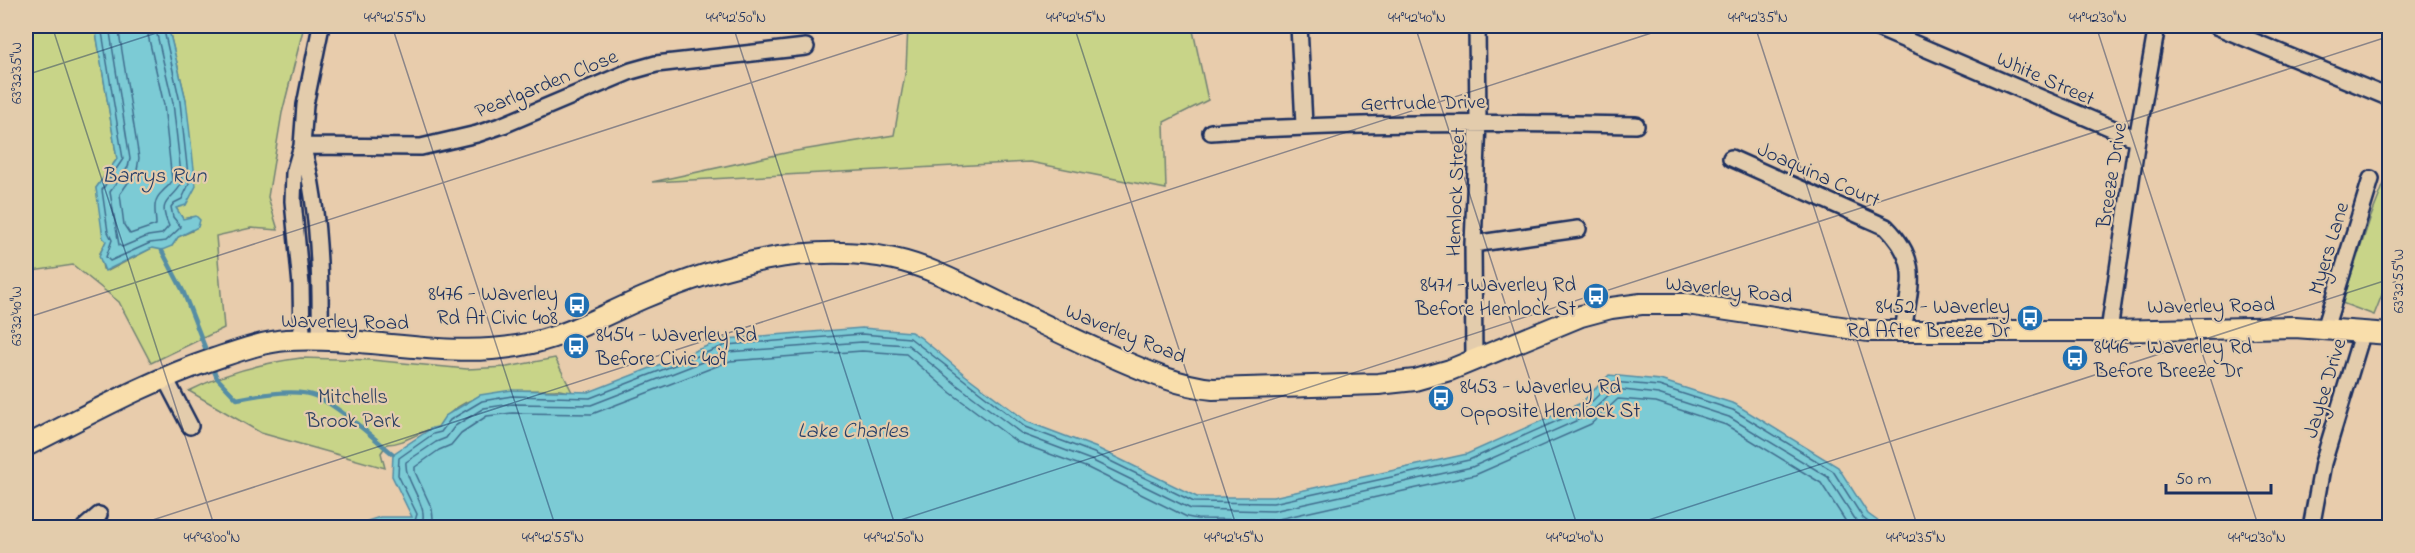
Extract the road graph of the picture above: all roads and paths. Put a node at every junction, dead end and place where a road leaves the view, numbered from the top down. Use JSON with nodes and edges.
{"nodes":[{"id":1,"x":321,"y":26,"type":"edge"},
{"id":2,"x":1299,"y":26,"type":"edge"},
{"id":3,"x":1477,"y":26,"type":"edge"},
{"id":4,"x":1874,"y":26,"type":"edge"},
{"id":5,"x":2157,"y":26,"type":"edge"},
{"id":6,"x":2216,"y":26,"type":"edge"},
{"id":7,"x":806,"y":47,"type":"dead end"},
{"id":8,"x":2390,"y":98,"type":"edge"},
{"id":9,"x":1478,"y":122,"type":"junction"},
{"id":10,"x":1304,"y":125,"type":"junction"},
{"id":11,"x":1636,"y":125,"type":"dead end"},
{"id":12,"x":1211,"y":132,"type":"dead end"},
{"id":13,"x":2137,"y":139,"type":"junction"},
{"id":14,"x":302,"y":146,"type":"junction"},
{"id":15,"x":1731,"y":158,"type":"dead end"},
{"id":16,"x":2371,"y":179,"type":"dead end"},
{"id":17,"x":1578,"y":229,"type":"dead end"},
{"id":18,"x":1473,"y":244,"type":"junction"},
{"id":19,"x":2325,"y":329,"type":"junction"},
{"id":20,"x":2109,"y":331,"type":"junction"},
{"id":21,"x":2363,"y":331,"type":"junction"},
{"id":22,"x":1903,"y":332,"type":"junction"},
{"id":23,"x":2390,"y":334,"type":"edge"},
{"id":24,"x":311,"y":340,"type":"junction"},
{"id":25,"x":1474,"y":359,"type":"junction"},
{"id":26,"x":164,"y":376,"type":"junction"},
{"id":27,"x":190,"y":426,"type":"dead end"},
{"id":28,"x":26,"y":446,"type":"edge"},
{"id":29,"x":99,"y":516,"type":"dead end"},
{"id":30,"x":84,"y":528,"type":"edge"},
{"id":31,"x":2311,"y":528,"type":"edge"}],
"edges":[{"from":1,"to":14,"type":"street"},
{"from":2,"to":10,"type":"street"},
{"from":3,"to":9,"type":"street","name":"Hemlock Street"},
{"from":4,"to":13,"type":"street","name":"White Street"},
{"from":5,"to":13,"type":"street","name":"Breeze Drive"},
{"from":6,"to":8,"type":"street"},
{"from":7,"to":14,"type":"street","name":"Pearlgarden Close"},
{"from":9,"to":10,"type":"street","name":"Gertrude Drive"},
{"from":9,"to":11,"type":"street","name":"Gertrude Drive"},
{"from":9,"to":18,"type":"street","name":"Hemlock Street"},
{"from":10,"to":12,"type":"street","name":"Gertrude Drive"},
{"from":13,"to":20,"type":"street","name":"Breeze Drive"},
{"from":14,"to":24,"type":"street"},
{"from":15,"to":22,"type":"street","name":"Joaquina Court"},
{"from":16,"to":19,"type":"street","name":"Myers Lane"},
{"from":17,"to":18,"type":"street"},
{"from":18,"to":25,"type":"street","name":"Hemlock Street"},
{"from":19,"to":20,"type":"main road","name":"Waverley Road"},
{"from":19,"to":21,"type":"main road","name":"Waverley Road"},
{"from":20,"to":22,"type":"main road","name":"Waverley Road"},
{"from":21,"to":23,"type":"main road","name":"Waverley Road"},
{"from":21,"to":31,"type":"street","name":"Jaybe Drive"},
{"from":22,"to":25,"type":"main road","name":"Waverley Road"},
{"from":24,"to":25,"type":"main road","name":"Waverley Road"},
{"from":24,"to":26,"type":"main road","name":"Waverley Road"},
{"from":26,"to":27,"type":"street"},
{"from":26,"to":28,"type":"main road","name":"Waverley Road"},
{"from":29,"to":30,"type":"street"}]}
